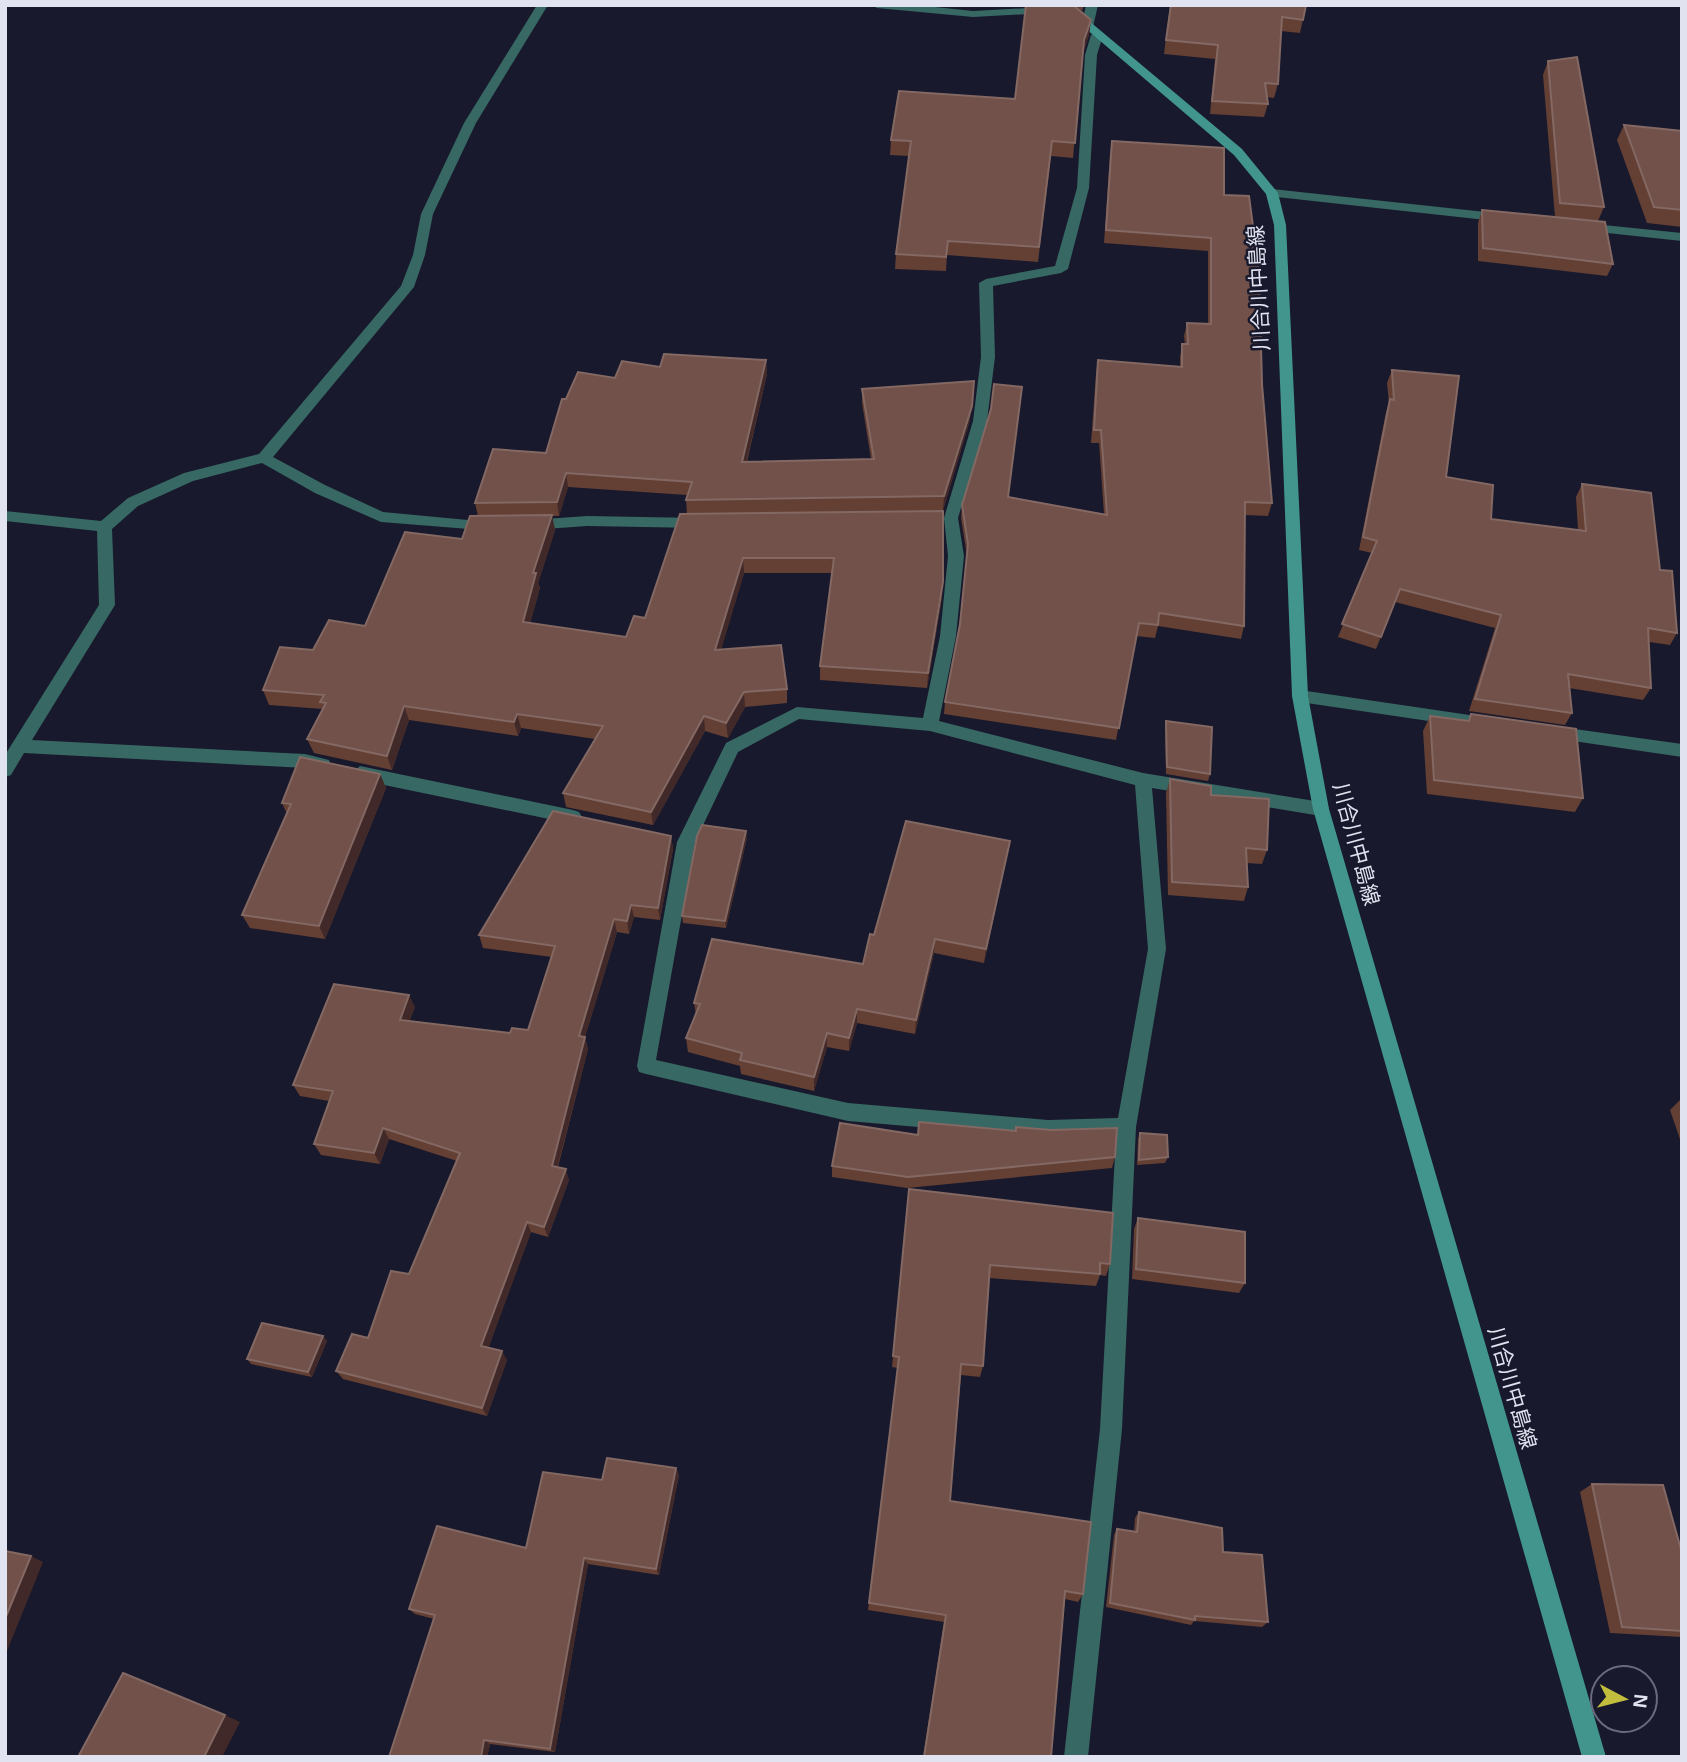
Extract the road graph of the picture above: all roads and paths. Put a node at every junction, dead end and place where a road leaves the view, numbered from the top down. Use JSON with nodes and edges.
{"nodes":[{"id":1,"x":543,"y":5,"type":"edge"},
{"id":2,"x":877,"y":5,"type":"edge"},
{"id":3,"x":1092,"y":5,"type":"edge"},
{"id":4,"x":1065,"y":7,"type":"edge"},
{"id":5,"x":1092,"y":31,"type":"junction"},
{"id":6,"x":1272,"y":193,"type":"junction"},
{"id":7,"x":1516,"y":219,"type":"edge"},
{"id":8,"x":1571,"y":225,"type":"edge"},
{"id":9,"x":1682,"y":237,"type":"edge"},
{"id":10,"x":264,"y":458,"type":"junction"},
{"id":11,"x":5,"y":516,"type":"edge"},
{"id":12,"x":709,"y":523,"type":"edge"},
{"id":13,"x":104,"y":527,"type":"junction"},
{"id":14,"x":1300,"y":696,"type":"junction"},
{"id":15,"x":930,"y":725,"type":"junction"},
{"id":16,"x":1504,"y":725,"type":"edge"},
{"id":17,"x":1542,"y":730,"type":"edge"},
{"id":18,"x":22,"y":746,"type":"junction"},
{"id":19,"x":1682,"y":751,"type":"edge"},
{"id":20,"x":5,"y":770,"type":"edge"},
{"id":21,"x":1143,"y":780,"type":"junction"},
{"id":22,"x":1321,"y":808,"type":"junction"},
{"id":23,"x":591,"y":821,"type":"edge"},
{"id":24,"x":1126,"y":1127,"type":"junction"},
{"id":25,"x":1076,"y":1757,"type":"edge"},
{"id":26,"x":1594,"y":1757,"type":"edge"}],
"edges":[{"from":1,"to":10,"type":"street"},
{"from":2,"to":4,"type":"street"},
{"from":3,"to":5,"type":"street"},
{"from":4,"to":5,"type":"main road","name":"川合川中島線"},
{"from":5,"to":6,"type":"main road","name":"川合川中島線"},
{"from":5,"to":15,"type":"street"},
{"from":6,"to":7,"type":"street"},
{"from":6,"to":14,"type":"main road","name":"川合川中島線"},
{"from":8,"to":9,"type":"street"},
{"from":10,"to":12,"type":"street"},
{"from":10,"to":13,"type":"street"},
{"from":11,"to":13,"type":"street"},
{"from":13,"to":18,"type":"street"},
{"from":14,"to":16,"type":"street"},
{"from":14,"to":22,"type":"main road","name":"川合川中島線"},
{"from":15,"to":21,"type":"street"},
{"from":15,"to":24,"type":"street"},
{"from":17,"to":19,"type":"street"},
{"from":18,"to":20,"type":"street"},
{"from":18,"to":23,"type":"street"},
{"from":21,"to":22,"type":"street"},
{"from":21,"to":24,"type":"street"},
{"from":22,"to":26,"type":"main road","name":"川合川中島線"},
{"from":24,"to":25,"type":"street"}]}
